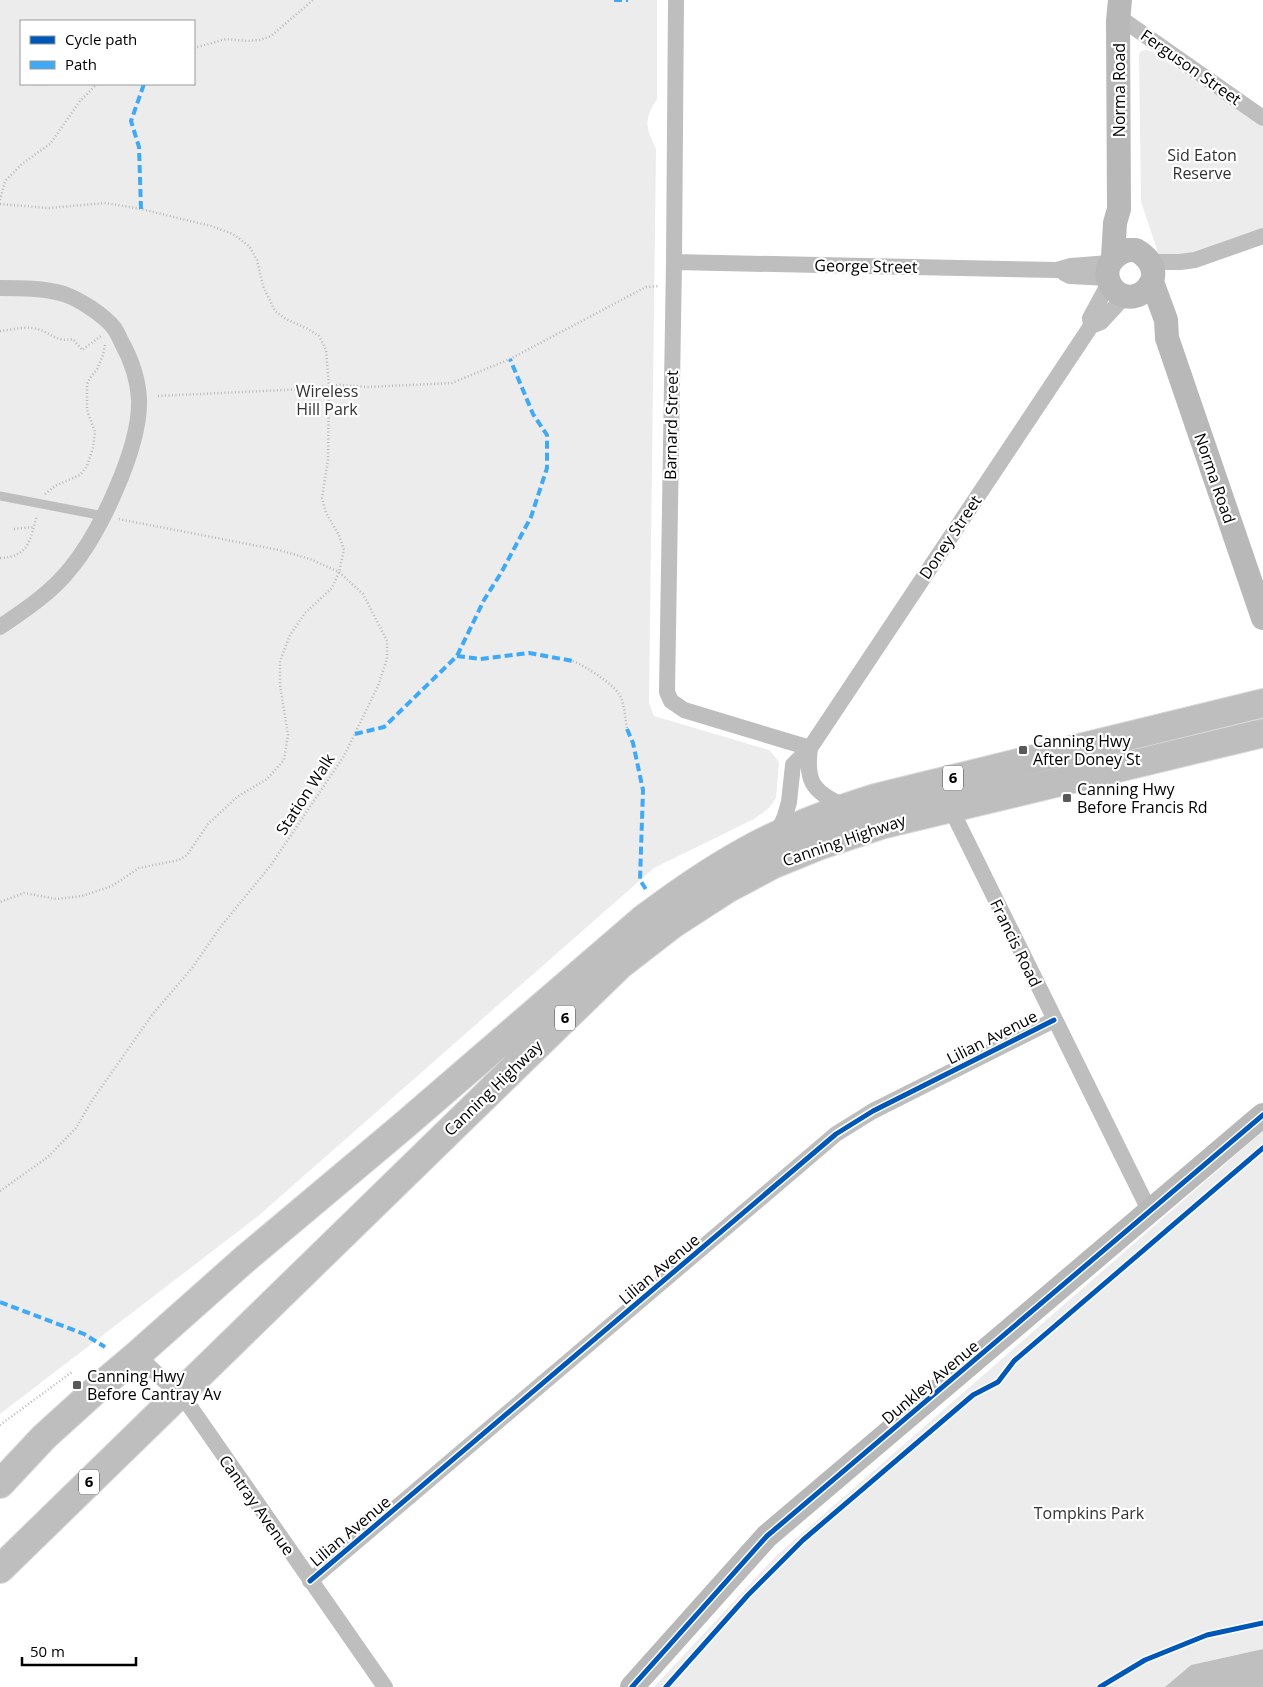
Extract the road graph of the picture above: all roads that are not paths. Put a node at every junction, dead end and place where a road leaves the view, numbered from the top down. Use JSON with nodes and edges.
{"nodes":[{"id":1,"x":676,"y":0,"type":"edge"},
{"id":2,"x":1119,"y":8,"type":"edge"},
{"id":3,"x":1263,"y":118,"type":"edge"},
{"id":4,"x":1263,"y":236,"type":"edge"},
{"id":5,"x":674,"y":262,"type":"junction"},
{"id":6,"x":1129,"y":275,"type":"junction"},
{"id":7,"x":0,"y":288,"type":"edge"},
{"id":8,"x":0,"y":496,"type":"edge"},
{"id":9,"x":104,"y":516,"type":"junction"},
{"id":10,"x":1263,"y":618,"type":"edge"},
{"id":11,"x":0,"y":627,"type":"edge"},
{"id":12,"x":1263,"y":703,"type":"edge"},
{"id":13,"x":1263,"y":733,"type":"edge"},
{"id":14,"x":810,"y":748,"type":"junction"},
{"id":15,"x":846,"y":807,"type":"junction"},
{"id":16,"x":950,"y":807,"type":"junction"},
{"id":17,"x":776,"y":836,"type":"junction"},
{"id":18,"x":1054,"y":1020,"type":"junction"},
{"id":19,"x":1263,"y":1115,"type":"edge"},
{"id":20,"x":1150,"y":1212,"type":"junction"},
{"id":21,"x":137,"y":1355,"type":"junction"},
{"id":22,"x":178,"y":1394,"type":"junction"},
{"id":23,"x":0,"y":1484,"type":"edge"},
{"id":24,"x":0,"y":1569,"type":"edge"},
{"id":25,"x":310,"y":1581,"type":"junction"},
{"id":26,"x":385,"y":1687,"type":"edge"},
{"id":27,"x":632,"y":1687,"type":"edge"}],
"edges":[{"from":1,"to":5,"type":"street","name":"Barnard Street"},
{"from":2,"to":3,"type":"street","name":"Ferguson Street"},
{"from":2,"to":6,"type":"street","name":"Norma Road"},
{"from":4,"to":6,"type":"street"},
{"from":5,"to":6,"type":"street","name":"George Street"},
{"from":5,"to":14,"type":"street","name":"Barnard Street"},
{"from":6,"to":10,"type":"street","name":"Norma Road"},
{"from":6,"to":14,"type":"street","name":"Doney Street"},
{"from":7,"to":9,"type":"street"},
{"from":8,"to":9,"type":"lane"},
{"from":9,"to":11,"type":"street"},
{"from":12,"to":15,"type":"highway","name":"Canning Highway","number":"6"},
{"from":13,"to":16,"type":"highway","name":"Canning Highway","number":"6"},
{"from":14,"to":15,"type":"street"},
{"from":14,"to":17,"type":"street","name":"Doney Street"},
{"from":15,"to":17,"type":"highway","name":"Canning Highway","number":"6"},
{"from":16,"to":18,"type":"street","name":"Francis Road"},
{"from":16,"to":22,"type":"highway","name":"Canning Highway","number":"6"},
{"from":17,"to":21,"type":"highway","name":"Canning Highway","number":"6"},
{"from":18,"to":20,"type":"street","name":"Francis Road"},
{"from":18,"to":25,"type":"street","name":"Lilian Avenue"},
{"from":19,"to":20,"type":"street","name":"Dunkley Avenue"},
{"from":20,"to":27,"type":"street","name":"Dunkley Avenue"},
{"from":21,"to":22,"type":"street","name":"Cantray Avenue"},
{"from":21,"to":23,"type":"highway","name":"Canning Highway","number":"6"},
{"from":22,"to":24,"type":"highway","name":"Canning Highway","number":"6"},
{"from":22,"to":25,"type":"street","name":"Cantray Avenue"},
{"from":25,"to":26,"type":"street","name":"Cantray Avenue"}]}
